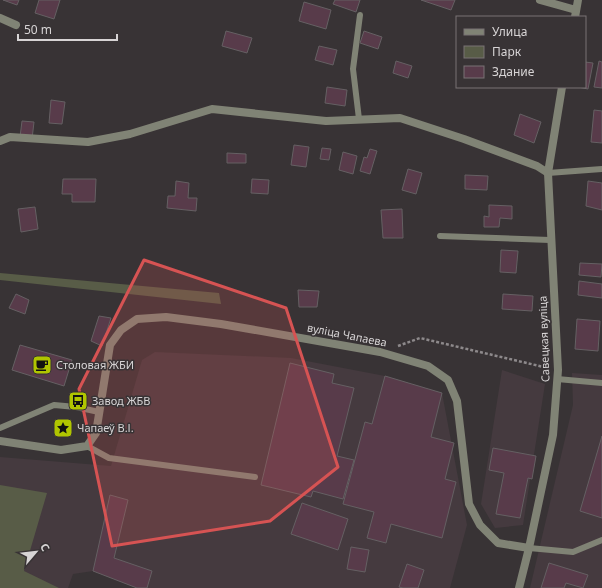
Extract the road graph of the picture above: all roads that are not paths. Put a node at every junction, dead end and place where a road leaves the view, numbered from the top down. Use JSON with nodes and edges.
{"nodes":[{"id":1,"x":540,"y":0,"type":"edge"},
{"id":2,"x":578,"y":0,"type":"edge"},
{"id":3,"x":576,"y":13,"type":"edge"},
{"id":4,"x":360,"y":15,"type":"dead end"},
{"id":5,"x":0,"y":18,"type":"edge"},
{"id":6,"x":16,"y":25,"type":"dead end"},
{"id":7,"x":562,"y":88,"type":"edge"},
{"id":8,"x":359,"y":119,"type":"junction"},
{"id":9,"x":0,"y":141,"type":"edge"},
{"id":10,"x":602,"y":169,"type":"edge"},
{"id":11,"x":548,"y":173,"type":"junction"},
{"id":12,"x":440,"y":236,"type":"dead end"},
{"id":13,"x":550,"y":240,"type":"junction"},
{"id":14,"x":557,"y":378,"type":"junction"},
{"id":15,"x":602,"y":383,"type":"edge"},
{"id":16,"x":99,"y":412,"type":"junction"},
{"id":17,"x":0,"y":428,"type":"edge"},
{"id":18,"x":0,"y":441,"type":"edge"},
{"id":19,"x":87,"y":446,"type":"junction"},
{"id":20,"x":255,"y":478,"type":"dead end"},
{"id":21,"x":602,"y":540,"type":"edge"},
{"id":22,"x":529,"y":548,"type":"junction"},
{"id":23,"x":519,"y":588,"type":"edge"}],
"edges":[{"from":1,"to":3,"type":"street"},
{"from":2,"to":3,"type":"street"},
{"from":4,"to":8,"type":"lane"},
{"from":5,"to":6,"type":"street"},
{"from":7,"to":11,"type":"street","name":"Савецкая вуліца"},
{"from":8,"to":9,"type":"street"},
{"from":8,"to":11,"type":"street"},
{"from":10,"to":11,"type":"lane"},
{"from":11,"to":13,"type":"street","name":"Савецкая вуліца"},
{"from":12,"to":13,"type":"lane"},
{"from":13,"to":14,"type":"street","name":"Савецкая вуліца"},
{"from":14,"to":15,"type":"lane"},
{"from":14,"to":22,"type":"street","name":"Савецкая вуліца"},
{"from":16,"to":17,"type":"lane"},
{"from":16,"to":19,"type":"street","name":"вуліца Чапаева"},
{"from":16,"to":22,"type":"street","name":"вуліца Чапаева"},
{"from":18,"to":19,"type":"street"},
{"from":19,"to":20,"type":"lane"},
{"from":21,"to":22,"type":"lane"},
{"from":22,"to":23,"type":"street","name":"Савецкая вуліца"}]}
